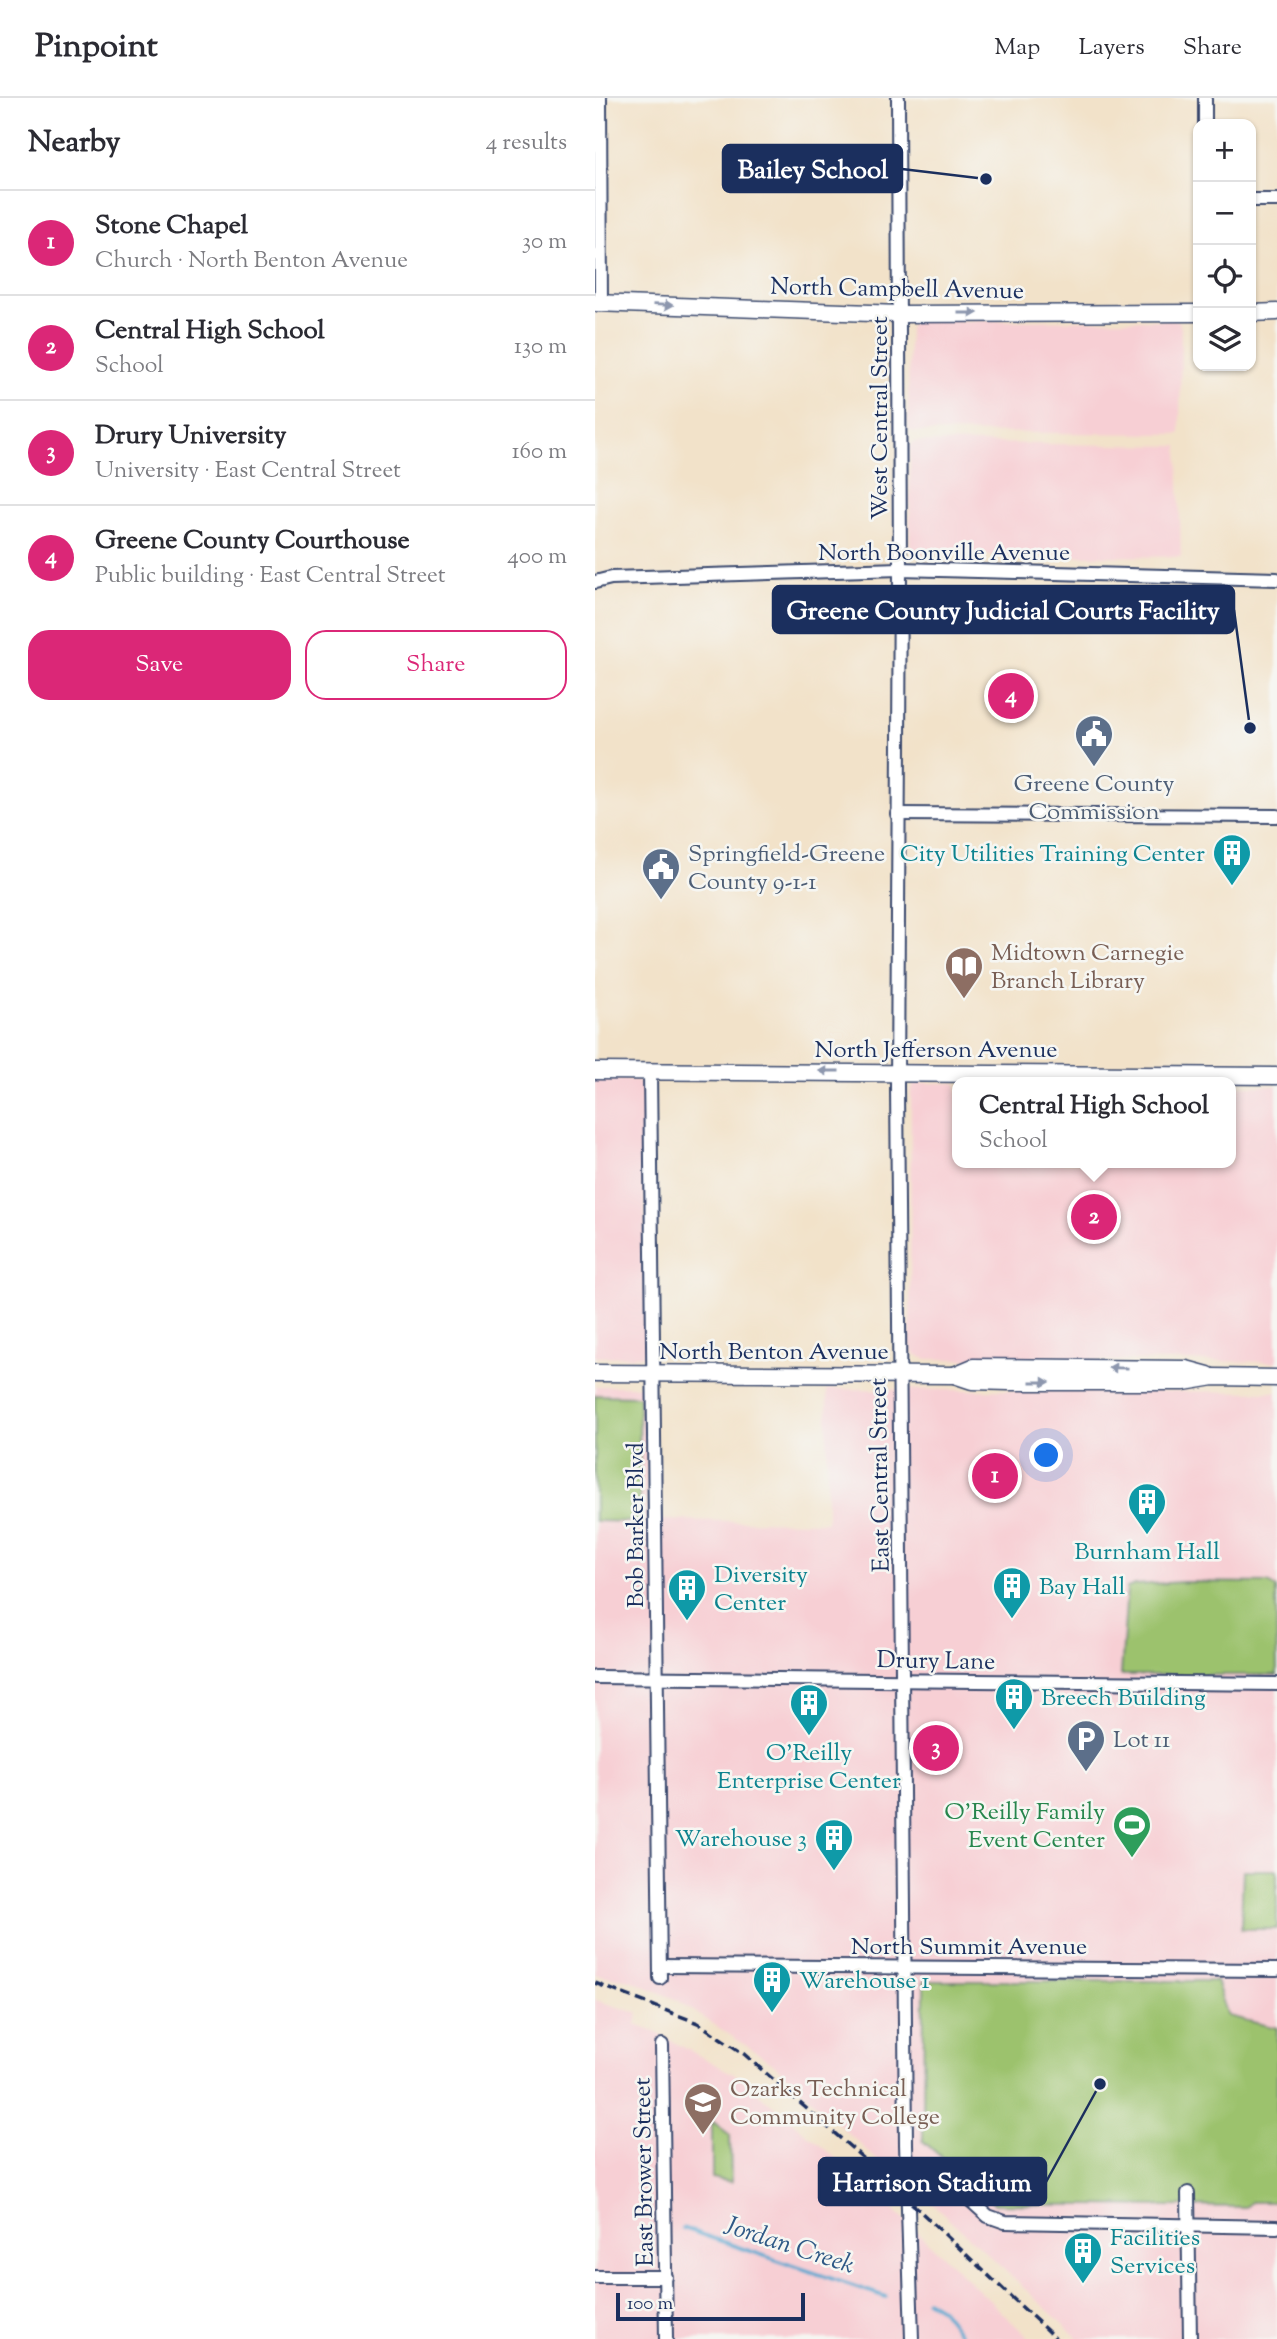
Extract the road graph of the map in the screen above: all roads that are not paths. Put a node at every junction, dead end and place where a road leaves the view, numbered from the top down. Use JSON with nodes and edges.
{"nodes":[{"id":1,"x":600,"y":98,"type":"edge"},
{"id":2,"x":898,"y":98,"type":"edge"},
{"id":3,"x":1205,"y":98,"type":"edge"},
{"id":4,"x":1205,"y":119,"type":"edge"},
{"id":5,"x":1256,"y":200,"type":"edge"},
{"id":6,"x":1277,"y":200,"type":"edge"},
{"id":7,"x":598,"y":303,"type":"edge"},
{"id":8,"x":1277,"y":312,"type":"edge"},
{"id":9,"x":1193,"y":313,"type":"edge"},
{"id":10,"x":1256,"y":313,"type":"edge"},
{"id":11,"x":899,"y":314,"type":"junction"},
{"id":12,"x":900,"y":569,"type":"junction"},
{"id":13,"x":595,"y":575,"type":"edge"},
{"id":14,"x":611,"y":578,"type":"junction"},
{"id":15,"x":1277,"y":579,"type":"edge"},
{"id":16,"x":595,"y":582,"type":"edge"},
{"id":17,"x":897,"y":814,"type":"junction"},
{"id":18,"x":1277,"y":816,"type":"edge"},
{"id":19,"x":595,"y":1071,"type":"edge"},
{"id":20,"x":650,"y":1071,"type":"junction"},
{"id":21,"x":897,"y":1071,"type":"junction"},
{"id":22,"x":1277,"y":1076,"type":"edge"},
{"id":23,"x":595,"y":1373,"type":"edge"},
{"id":24,"x":655,"y":1374,"type":"junction"},
{"id":25,"x":899,"y":1374,"type":"junction"},
{"id":26,"x":1277,"y":1378,"type":"edge"},
{"id":27,"x":595,"y":1677,"type":"edge"},
{"id":28,"x":657,"y":1677,"type":"junction"},
{"id":29,"x":902,"y":1681,"type":"junction"},
{"id":30,"x":1277,"y":1684,"type":"edge"},
{"id":31,"x":904,"y":1966,"type":"junction"},
{"id":32,"x":1277,"y":1970,"type":"edge"},
{"id":33,"x":660,"y":1972,"type":"joint"},
{"id":34,"x":662,"y":2045,"type":"dead end"},
{"id":35,"x":906,"y":2167,"type":"junction"},
{"id":36,"x":1188,"y":2193,"type":"dead end"},
{"id":37,"x":1188,"y":2225,"type":"junction"},
{"id":38,"x":1277,"y":2227,"type":"edge"},
{"id":39,"x":595,"y":2277,"type":"edge"},
{"id":40,"x":666,"y":2277,"type":"junction"},
{"id":41,"x":666,"y":2339,"type":"edge"},
{"id":42,"x":912,"y":2339,"type":"edge"},
{"id":43,"x":1190,"y":2339,"type":"edge"}],
"edges":[{"from":1,"to":7,"type":"street"},
{"from":2,"to":11,"type":"street","name":"West Central Street"},
{"from":3,"to":4,"type":"street"},
{"from":5,"to":6,"type":"street"},
{"from":7,"to":11,"type":"main road","name":"North Campbell Avenue","one_way":true},
{"from":8,"to":10,"type":"main road"},
{"from":11,"to":9,"type":"main road","name":"North Campbell Avenue","one_way":true},
{"from":11,"to":12,"type":"street","name":"West Central Street"},
{"from":12,"to":14,"type":"street","name":"North Boonville Avenue"},
{"from":12,"to":15,"type":"street","name":"North Boonville Avenue"},
{"from":12,"to":17,"type":"street","name":"East Central Street"},
{"from":13,"to":14,"type":"street","name":"North Boonville Avenue"},
{"from":14,"to":16,"type":"street","name":"North Boonville Avenue"},
{"from":17,"to":18,"type":"street"},
{"from":17,"to":21,"type":"street","name":"East Central Street"},
{"from":19,"to":20,"type":"main road","name":"North Jefferson Avenue"},
{"from":21,"to":20,"type":"main road","name":"North Jefferson Avenue","one_way":true},
{"from":20,"to":24,"type":"street","name":"Bob Barker Blvd"},
{"from":21,"to":22,"type":"main road","name":"North Jefferson Avenue"},
{"from":21,"to":25,"type":"street","name":"East Central Street"},
{"from":23,"to":24,"type":"main road","name":"North Benton Avenue"},
{"from":24,"to":25,"type":"main road","name":"North Benton Avenue"},
{"from":24,"to":28,"type":"street","name":"Bob Barker Blvd"},
{"from":25,"to":26,"type":"main road","name":"North Benton Avenue"},
{"from":25,"to":29,"type":"street","name":"East Central Street"},
{"from":27,"to":28,"type":"street","name":"Drury Lane"},
{"from":28,"to":29,"type":"street","name":"Drury Lane"},
{"from":28,"to":33,"type":"street","name":"Bob Barker Blvd"},
{"from":29,"to":30,"type":"street","name":"Drury Lane"},
{"from":29,"to":31,"type":"street","name":"East Central Street"},
{"from":31,"to":32,"type":"street","name":"North Summit Avenue"},
{"from":31,"to":33,"type":"street","name":"North Summit Avenue"},
{"from":31,"to":35,"type":"street","name":"East Central Street"},
{"from":34,"to":40,"type":"street","name":"East Brower Street"},
{"from":35,"to":37,"type":"street"},
{"from":35,"to":42,"type":"street","name":"East Central Street"},
{"from":36,"to":37,"type":"street"},
{"from":37,"to":38,"type":"street"},
{"from":37,"to":43,"type":"street"},
{"from":39,"to":40,"type":"street"},
{"from":40,"to":41,"type":"street","name":"East Brower Street"}]}
